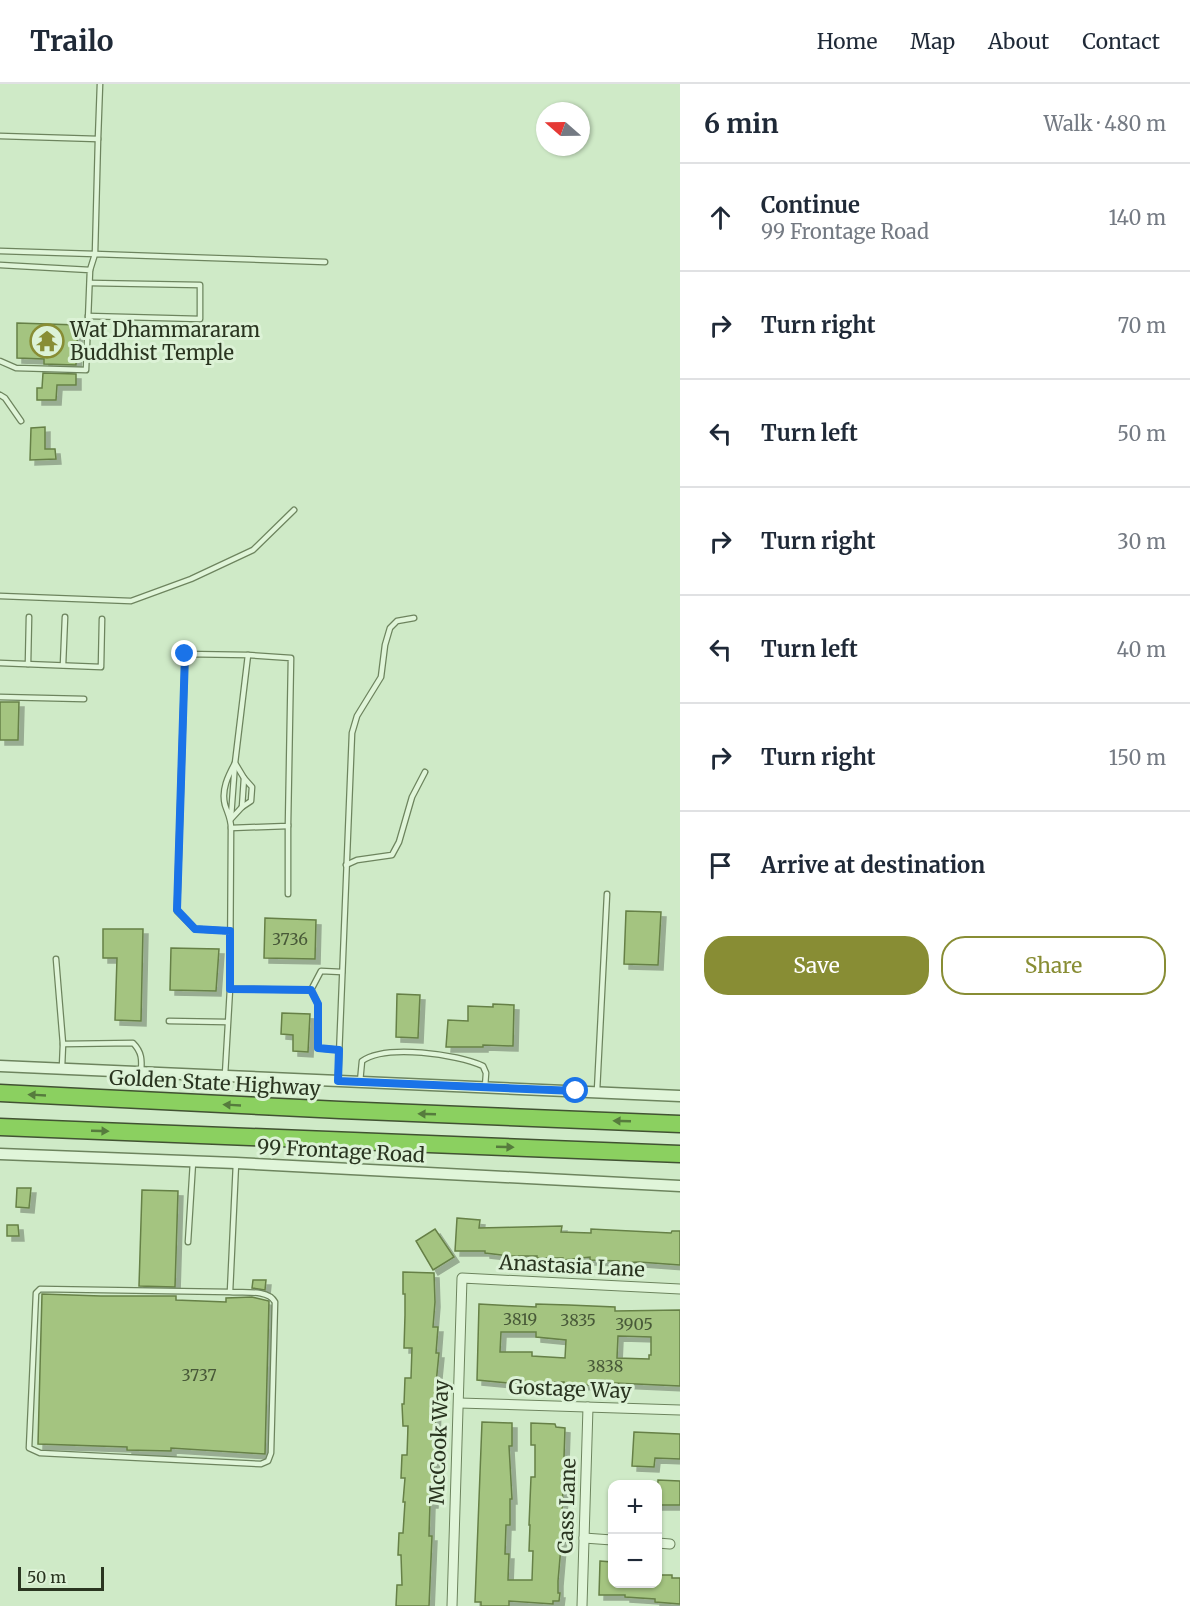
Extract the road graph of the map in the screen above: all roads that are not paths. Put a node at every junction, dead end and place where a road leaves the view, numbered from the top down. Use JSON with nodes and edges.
{"nodes":[{"id":1,"x":100,"y":84,"type":"edge"},
{"id":2,"x":0,"y":136,"type":"edge"},
{"id":3,"x":98,"y":139,"type":"junction"},
{"id":4,"x":0,"y":251,"type":"edge"},
{"id":5,"x":95,"y":254,"type":"junction"},
{"id":6,"x":325,"y":262,"type":"dead end"},
{"id":7,"x":0,"y":265,"type":"edge"},
{"id":8,"x":90,"y":270,"type":"junction"},
{"id":9,"x":90,"y":283,"type":"junction"},
{"id":10,"x":88,"y":316,"type":"junction"},
{"id":11,"x":0,"y":361,"type":"edge"},
{"id":12,"x":0,"y":395,"type":"edge"},
{"id":13,"x":21,"y":421,"type":"dead end"},
{"id":14,"x":294,"y":510,"type":"dead end"},
{"id":15,"x":0,"y":596,"type":"edge"},
{"id":16,"x":29,"y":616,"type":"dead end"},
{"id":17,"x":65,"y":617,"type":"dead end"},
{"id":18,"x":414,"y":618,"type":"dead end"},
{"id":19,"x":102,"y":619,"type":"dead end"},
{"id":20,"x":248,"y":655,"type":"junction"},
{"id":21,"x":0,"y":663,"type":"edge"},
{"id":22,"x":28,"y":664,"type":"junction"},
{"id":23,"x":63,"y":666,"type":"junction"},
{"id":24,"x":0,"y":697,"type":"edge"},
{"id":25,"x":84,"y":699,"type":"dead end"},
{"id":26,"x":235,"y":763,"type":"junction"},
{"id":27,"x":425,"y":772,"type":"dead end"},
{"id":28,"x":244,"y":778,"type":"junction"},
{"id":29,"x":242,"y":807,"type":"junction"},
{"id":30,"x":231,"y":819,"type":"junction"},
{"id":31,"x":288,"y":825,"type":"junction"},
{"id":32,"x":231,"y":828,"type":"junction"},
{"id":33,"x":346,"y":865,"type":"junction"},
{"id":34,"x":288,"y":894,"type":"dead end"},
{"id":35,"x":607,"y":894,"type":"dead end"},
{"id":36,"x":230,"y":931,"type":"junction"},
{"id":37,"x":56,"y":959,"type":"dead end"},
{"id":38,"x":342,"y":972,"type":"junction"},
{"id":39,"x":230,"y":989,"type":"junction"},
{"id":40,"x":311,"y":990,"type":"junction"},
{"id":41,"x":169,"y":1021,"type":"dead end"},
{"id":42,"x":226,"y":1022,"type":"junction"},
{"id":43,"x":63,"y":1044,"type":"junction"},
{"id":44,"x":339,"y":1050,"type":"junction"},
{"id":45,"x":0,"y":1066,"type":"edge"},
{"id":46,"x":62,"y":1068,"type":"junction"},
{"id":47,"x":141,"y":1072,"type":"junction"},
{"id":48,"x":225,"y":1075,"type":"junction"},
{"id":49,"x":338,"y":1081,"type":"junction"},
{"id":50,"x":360,"y":1082,"type":"junction"},
{"id":51,"x":485,"y":1087,"type":"junction"},
{"id":52,"x":597,"y":1091,"type":"junction"},
{"id":53,"x":0,"y":1093,"type":"edge"},
{"id":54,"x":680,"y":1096,"type":"edge"},
{"id":55,"x":680,"y":1124,"type":"edge"},
{"id":56,"x":0,"y":1127,"type":"edge"},
{"id":57,"x":0,"y":1154,"type":"edge"},
{"id":58,"x":680,"y":1154,"type":"edge"},
{"id":59,"x":193,"y":1162,"type":"junction"},
{"id":60,"x":236,"y":1163,"type":"junction"},
{"id":61,"x":680,"y":1186,"type":"edge"},
{"id":62,"x":188,"y":1242,"type":"dead end"},
{"id":63,"x":462,"y":1278,"type":"joint"},
{"id":64,"x":680,"y":1289,"type":"edge"},
{"id":65,"x":230,"y":1292,"type":"junction"},
{"id":66,"x":459,"y":1403,"type":"junction"},
{"id":67,"x":588,"y":1407,"type":"junction"},
{"id":68,"x":680,"y":1410,"type":"edge"},
{"id":69,"x":584,"y":1538,"type":"junction"},
{"id":70,"x":608,"y":1540,"type":"edge"},
{"id":71,"x":662,"y":1543,"type":"edge"},
{"id":72,"x":670,"y":1544,"type":"dead end"},
{"id":73,"x":452,"y":1606,"type":"edge"},
{"id":74,"x":582,"y":1606,"type":"edge"}],
"edges":[{"from":1,"to":3,"type":"lane"},
{"from":2,"to":3,"type":"lane"},
{"from":3,"to":5,"type":"lane"},
{"from":4,"to":5,"type":"lane"},
{"from":5,"to":6,"type":"lane"},
{"from":5,"to":8,"type":"lane"},
{"from":7,"to":8,"type":"lane"},
{"from":8,"to":9,"type":"lane"},
{"from":9,"to":10,"type":"lane"},
{"from":9,"to":10,"type":"lane"},
{"from":10,"to":11,"type":"lane"},
{"from":12,"to":13,"type":"lane"},
{"from":14,"to":15,"type":"lane"},
{"from":16,"to":22,"type":"lane"},
{"from":17,"to":23,"type":"lane"},
{"from":18,"to":33,"type":"lane"},
{"from":19,"to":23,"type":"lane"},
{"from":20,"to":26,"type":"lane"},
{"from":20,"to":31,"type":"lane"},
{"from":20,"to":36,"type":"lane"},
{"from":21,"to":22,"type":"lane"},
{"from":22,"to":23,"type":"lane"},
{"from":24,"to":25,"type":"lane"},
{"from":26,"to":28,"type":"lane"},
{"from":26,"to":30,"type":"lane"},
{"from":27,"to":33,"type":"lane"},
{"from":28,"to":29,"type":"lane"},
{"from":28,"to":29,"type":"lane"},
{"from":29,"to":30,"type":"lane"},
{"from":30,"to":32,"type":"lane"},
{"from":31,"to":32,"type":"lane"},
{"from":31,"to":34,"type":"lane"},
{"from":32,"to":36,"type":"lane"},
{"from":33,"to":38,"type":"lane"},
{"from":35,"to":52,"type":"lane"},
{"from":36,"to":39,"type":"lane"},
{"from":37,"to":43,"type":"lane"},
{"from":38,"to":40,"type":"lane"},
{"from":38,"to":44,"type":"lane"},
{"from":39,"to":40,"type":"lane"},
{"from":39,"to":42,"type":"lane"},
{"from":40,"to":44,"type":"lane"},
{"from":41,"to":42,"type":"lane"},
{"from":42,"to":48,"type":"lane"},
{"from":43,"to":46,"type":"lane"},
{"from":43,"to":47,"type":"lane"},
{"from":44,"to":49,"type":"lane"},
{"from":45,"to":46,"type":"street"},
{"from":46,"to":47,"type":"street"},
{"from":47,"to":48,"type":"street"},
{"from":48,"to":49,"type":"street"},
{"from":49,"to":50,"type":"street"},
{"from":50,"to":51,"type":"street"},
{"from":50,"to":51,"type":"lane"},
{"from":51,"to":52,"type":"street"},
{"from":52,"to":54,"type":"street"},
{"from":55,"to":53,"type":"highway","name":"Golden State Highway","one_way":true},
{"from":56,"to":58,"type":"highway","one_way":true},
{"from":57,"to":59,"type":"street","name":"99 Frontage Road"},
{"from":59,"to":60,"type":"street","name":"99 Frontage Road"},
{"from":59,"to":62,"type":"lane"},
{"from":60,"to":61,"type":"street","name":"99 Frontage Road"},
{"from":60,"to":65,"type":"lane"},
{"from":63,"to":64,"type":"street","name":"Anastasia Lane"},
{"from":63,"to":66,"type":"street","name":"McCook Way"},
{"from":65,"to":65,"type":"lane"},
{"from":66,"to":67,"type":"street","name":"Gostage Way"},
{"from":66,"to":73,"type":"street","name":"McCook Way"},
{"from":67,"to":68,"type":"street","name":"Gostage Way"},
{"from":67,"to":69,"type":"street","name":"Cass Lane"},
{"from":69,"to":70,"type":"street"},
{"from":69,"to":74,"type":"street","name":"Cass Lane"},
{"from":71,"to":72,"type":"street"}]}
